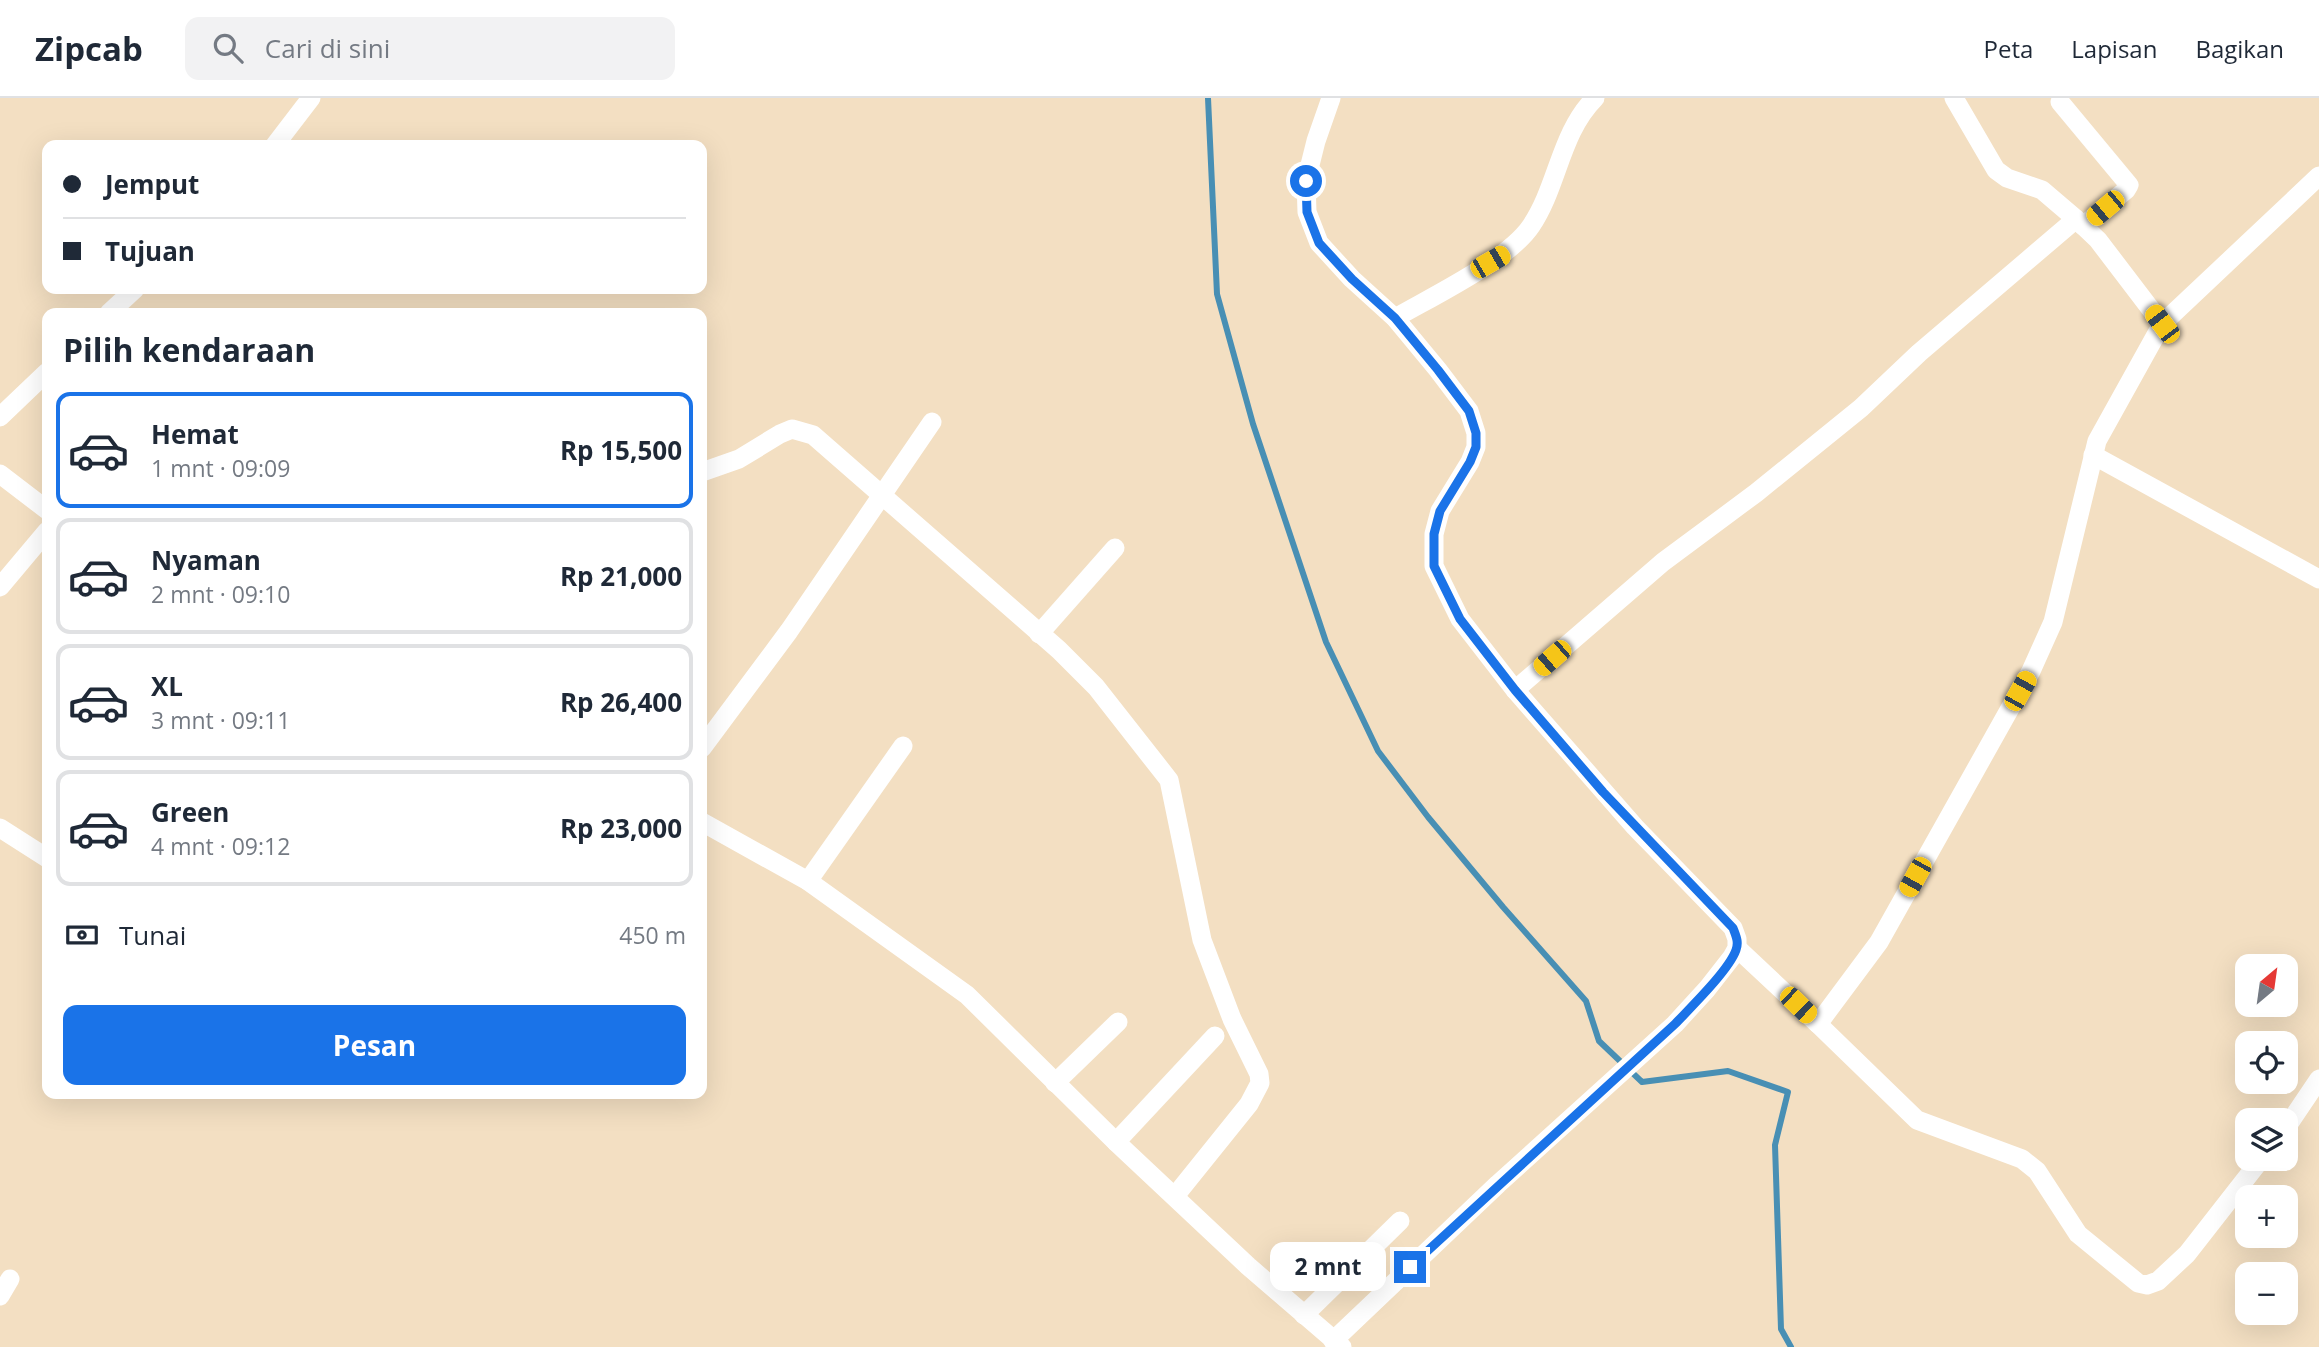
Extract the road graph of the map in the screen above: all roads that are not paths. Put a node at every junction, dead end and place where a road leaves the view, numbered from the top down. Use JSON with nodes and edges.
{"nodes":[{"id":1,"x":311,"y":98,"type":"edge"},
{"id":2,"x":1331,"y":98,"type":"edge"},
{"id":3,"x":1595,"y":98,"type":"edge"},
{"id":4,"x":1954,"y":98,"type":"edge"},
{"id":5,"x":2060,"y":102,"type":"dead end"},
{"id":6,"x":279,"y":140,"type":"edge"},
{"id":7,"x":2319,"y":176,"type":"edge"},
{"id":8,"x":2080,"y":222,"type":"junction"},
{"id":9,"x":130,"y":294,"type":"edge"},
{"id":10,"x":114,"y":308,"type":"edge"},
{"id":11,"x":1395,"y":318,"type":"junction"},
{"id":12,"x":2162,"y":324,"type":"junction"},
{"id":13,"x":42,"y":377,"type":"edge"},
{"id":14,"x":0,"y":416,"type":"edge"},
{"id":15,"x":932,"y":422,"type":"dead end"},
{"id":16,"x":2093,"y":455,"type":"junction"},
{"id":17,"x":707,"y":470,"type":"edge"},
{"id":18,"x":0,"y":474,"type":"edge"},
{"id":19,"x":882,"y":495,"type":"junction"},
{"id":20,"x":42,"y":506,"type":"edge"},
{"id":21,"x":42,"y":537,"type":"edge"},
{"id":22,"x":1115,"y":548,"type":"dead end"},
{"id":23,"x":2319,"y":579,"type":"edge"},
{"id":24,"x":0,"y":587,"type":"edge"},
{"id":25,"x":1039,"y":634,"type":"junction"},
{"id":26,"x":1515,"y":690,"type":"junction"},
{"id":27,"x":707,"y":741,"type":"edge"},
{"id":28,"x":903,"y":746,"type":"dead end"},
{"id":29,"x":707,"y":825,"type":"edge"},
{"id":30,"x":0,"y":828,"type":"edge"},
{"id":31,"x":42,"y":855,"type":"edge"},
{"id":32,"x":808,"y":881,"type":"junction"},
{"id":33,"x":1737,"y":948,"type":"junction"},
{"id":34,"x":1118,"y":1022,"type":"dead end"},
{"id":35,"x":1818,"y":1024,"type":"junction"},
{"id":36,"x":1214,"y":1035,"type":"dead end"},
{"id":37,"x":2319,"y":1079,"type":"edge"},
{"id":38,"x":1055,"y":1083,"type":"junction"},
{"id":39,"x":2298,"y":1110,"type":"edge"},
{"id":40,"x":1116,"y":1142,"type":"junction"},
{"id":41,"x":2252,"y":1171,"type":"edge"},
{"id":42,"x":1175,"y":1196,"type":"junction"},
{"id":43,"x":1400,"y":1221,"type":"dead end"},
{"id":44,"x":1304,"y":1315,"type":"junction"},
{"id":45,"x":1338,"y":1344,"type":"edge"}],
"edges":[{"from":1,"to":6,"type":"street"},
{"from":2,"to":11,"type":"street"},
{"from":3,"to":11,"type":"street"},
{"from":4,"to":8,"type":"street"},
{"from":5,"to":8,"type":"street"},
{"from":7,"to":12,"type":"street"},
{"from":8,"to":12,"type":"street"},
{"from":8,"to":26,"type":"street"},
{"from":9,"to":10,"type":"street"},
{"from":11,"to":26,"type":"street"},
{"from":12,"to":16,"type":"street"},
{"from":13,"to":14,"type":"street"},
{"from":15,"to":19,"type":"street"},
{"from":16,"to":23,"type":"street"},
{"from":16,"to":35,"type":"street"},
{"from":17,"to":19,"type":"street"},
{"from":18,"to":20,"type":"street"},
{"from":19,"to":25,"type":"street"},
{"from":19,"to":27,"type":"street"},
{"from":21,"to":24,"type":"street"},
{"from":22,"to":25,"type":"street"},
{"from":25,"to":42,"type":"street"},
{"from":26,"to":33,"type":"street"},
{"from":28,"to":32,"type":"street"},
{"from":29,"to":32,"type":"street"},
{"from":30,"to":31,"type":"street"},
{"from":32,"to":38,"type":"street"},
{"from":33,"to":35,"type":"street"},
{"from":33,"to":45,"type":"street"},
{"from":34,"to":38,"type":"street"},
{"from":35,"to":41,"type":"street"},
{"from":36,"to":40,"type":"street"},
{"from":37,"to":39,"type":"street"},
{"from":38,"to":40,"type":"street"},
{"from":40,"to":42,"type":"street"},
{"from":42,"to":44,"type":"street"},
{"from":43,"to":44,"type":"street"},
{"from":44,"to":45,"type":"street"}]}
